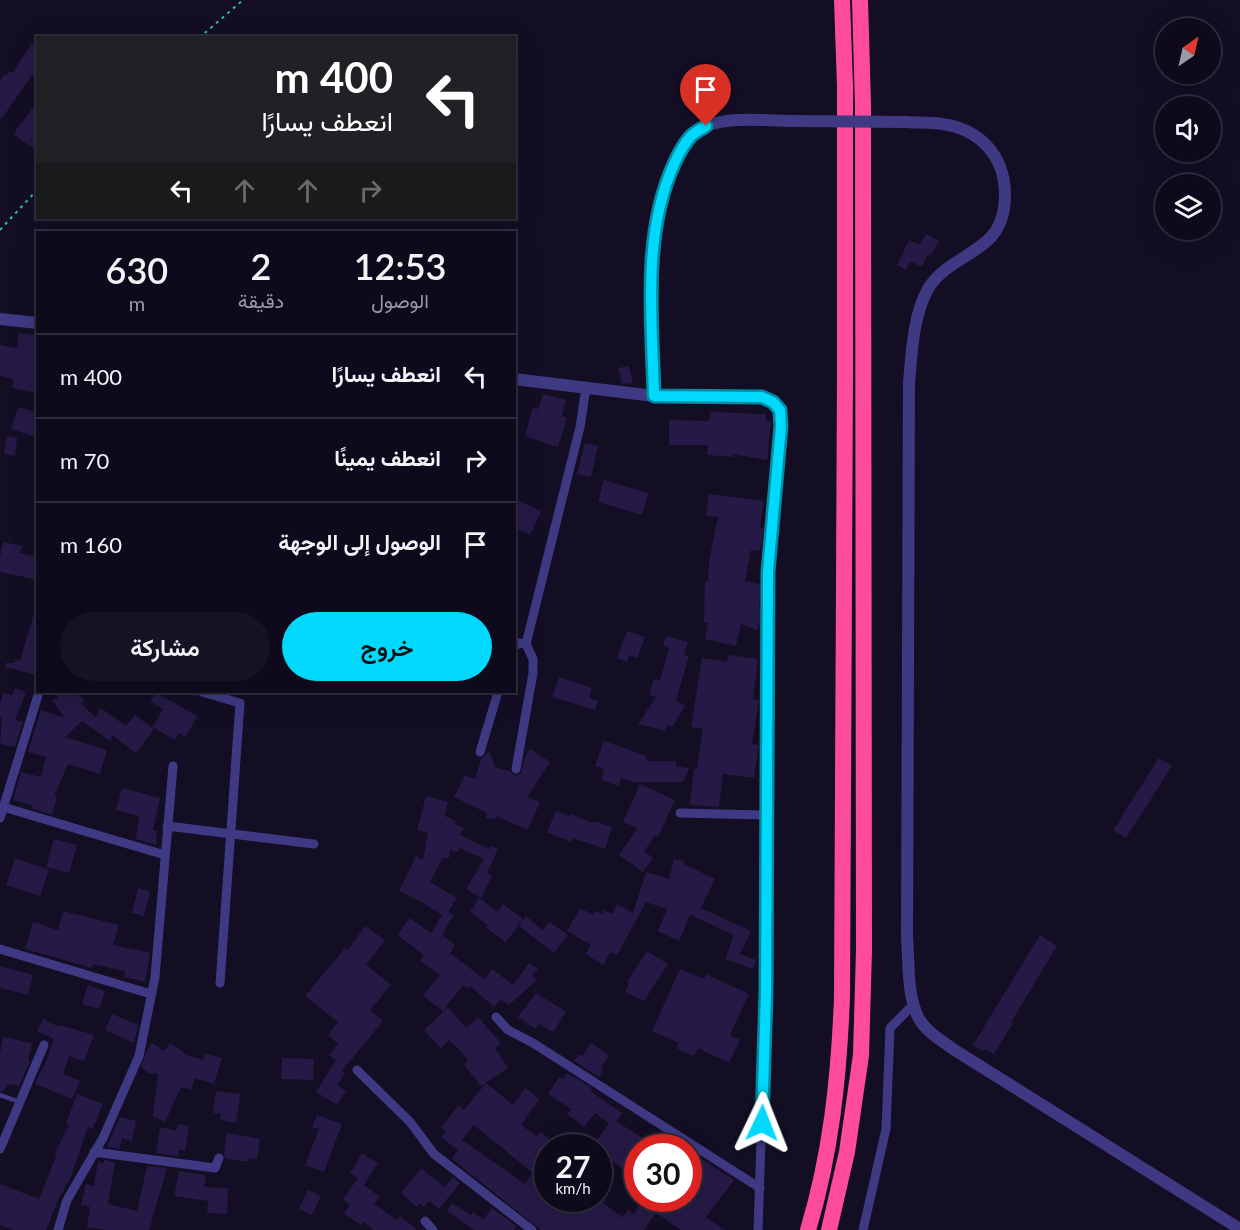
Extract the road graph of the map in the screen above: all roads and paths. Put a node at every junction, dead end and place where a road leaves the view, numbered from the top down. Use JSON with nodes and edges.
{"nodes":[{"id":1,"x":243,"y":0,"type":"edge"},
{"id":2,"x":842,"y":0,"type":"edge"},
{"id":3,"x":860,"y":0,"type":"edge"},
{"id":4,"x":201,"y":36,"type":"edge"},
{"id":5,"x":36,"y":191,"type":"edge"},
{"id":6,"x":0,"y":230,"type":"edge"},
{"id":7,"x":0,"y":319,"type":"edge"},
{"id":8,"x":36,"y":323,"type":"edge"},
{"id":9,"x":516,"y":379,"type":"edge"},
{"id":10,"x":586,"y":388,"type":"junction"},
{"id":11,"x":654,"y":396,"type":"junction"},
{"id":12,"x":526,"y":644,"type":"junction"},
{"id":13,"x":516,"y":645,"type":"edge"},
{"id":14,"x":39,"y":693,"type":"edge"},
{"id":15,"x":205,"y":693,"type":"edge"},
{"id":16,"x":498,"y":693,"type":"edge"},
{"id":17,"x":480,"y":752,"type":"dead end"},
{"id":18,"x":172,"y":766,"type":"dead end"},
{"id":19,"x":516,"y":769,"type":"dead end"},
{"id":20,"x":3,"y":807,"type":"junction"},
{"id":21,"x":680,"y":813,"type":"dead end"},
{"id":22,"x":767,"y":815,"type":"junction"},
{"id":23,"x":0,"y":818,"type":"edge"},
{"id":24,"x":167,"y":826,"type":"junction"},
{"id":25,"x":231,"y":834,"type":"junction"},
{"id":26,"x":314,"y":843,"type":"dead end"},
{"id":27,"x":165,"y":855,"type":"junction"},
{"id":28,"x":0,"y":949,"type":"edge"},
{"id":29,"x":220,"y":983,"type":"dead end"},
{"id":30,"x":151,"y":994,"type":"junction"},
{"id":31,"x":914,"y":1004,"type":"junction"},
{"id":32,"x":496,"y":1017,"type":"dead end"},
{"id":33,"x":44,"y":1045,"type":"dead end"},
{"id":34,"x":357,"y":1070,"type":"dead end"},
{"id":35,"x":0,"y":1095,"type":"edge"},
{"id":36,"x":20,"y":1102,"type":"junction"},
{"id":37,"x":0,"y":1149,"type":"edge"},
{"id":38,"x":94,"y":1152,"type":"junction"},
{"id":39,"x":219,"y":1158,"type":"dead end"},
{"id":40,"x":760,"y":1188,"type":"junction"},
{"id":41,"x":425,"y":1221,"type":"dead end"},
{"id":42,"x":1240,"y":1229,"type":"edge"},
{"id":43,"x":58,"y":1230,"type":"edge"},
{"id":44,"x":433,"y":1230,"type":"edge"},
{"id":45,"x":532,"y":1230,"type":"edge"},
{"id":46,"x":758,"y":1230,"type":"edge"},
{"id":47,"x":808,"y":1230,"type":"edge"},
{"id":48,"x":829,"y":1230,"type":"edge"},
{"id":49,"x":863,"y":1230,"type":"edge"}],
"edges":[{"from":1,"to":4,"type":"path"},
{"from":2,"to":47,"type":"highway"},
{"from":3,"to":48,"type":"highway"},
{"from":5,"to":6,"type":"path"},
{"from":7,"to":8,"type":"street"},
{"from":9,"to":10,"type":"street"},
{"from":10,"to":11,"type":"street"},
{"from":10,"to":12,"type":"street"},
{"from":11,"to":22,"type":"street"},
{"from":11,"to":31,"type":"street","bridge":true},
{"from":12,"to":13,"type":"street"},
{"from":12,"to":19,"type":"street"},
{"from":14,"to":20,"type":"street"},
{"from":15,"to":25,"type":"street"},
{"from":16,"to":17,"type":"street"},
{"from":18,"to":24,"type":"street"},
{"from":20,"to":23,"type":"street"},
{"from":20,"to":27,"type":"street"},
{"from":21,"to":22,"type":"street"},
{"from":22,"to":40,"type":"street"},
{"from":24,"to":25,"type":"street"},
{"from":24,"to":27,"type":"street"},
{"from":25,"to":26,"type":"street"},
{"from":25,"to":29,"type":"street"},
{"from":27,"to":30,"type":"street"},
{"from":28,"to":30,"type":"street"},
{"from":30,"to":38,"type":"street"},
{"from":31,"to":42,"type":"street"},
{"from":31,"to":49,"type":"street"},
{"from":32,"to":40,"type":"street"},
{"from":33,"to":36,"type":"street"},
{"from":34,"to":45,"type":"street"},
{"from":35,"to":36,"type":"lane"},
{"from":36,"to":37,"type":"street"},
{"from":38,"to":39,"type":"street"},
{"from":38,"to":43,"type":"street"},
{"from":40,"to":46,"type":"street"},
{"from":41,"to":44,"type":"street"}]}
